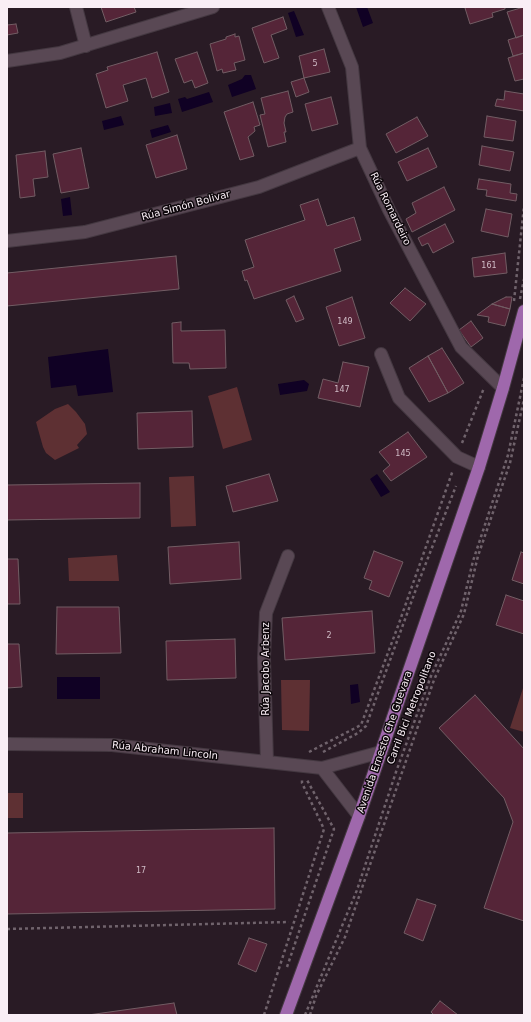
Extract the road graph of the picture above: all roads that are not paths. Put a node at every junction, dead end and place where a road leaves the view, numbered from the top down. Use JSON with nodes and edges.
{"nodes":[{"id":1,"x":76,"y":7,"type":"edge"},
{"id":2,"x":213,"y":7,"type":"edge"},
{"id":3,"x":328,"y":7,"type":"edge"},
{"id":4,"x":86,"y":46,"type":"junction"},
{"id":5,"x":7,"y":61,"type":"edge"},
{"id":6,"x":360,"y":148,"type":"junction"},
{"id":7,"x":7,"y":241,"type":"edge"},
{"id":8,"x":519,"y":309,"type":"edge"},
{"id":9,"x":381,"y":354,"type":"dead end"},
{"id":10,"x":503,"y":388,"type":"junction"},
{"id":11,"x":474,"y":465,"type":"junction"},
{"id":12,"x":288,"y":556,"type":"dead end"},
{"id":13,"x":7,"y":744,"type":"edge"},
{"id":14,"x":381,"y":752,"type":"junction"},
{"id":15,"x":267,"y":762,"type":"junction"},
{"id":16,"x":312,"y":767,"type":"junction"},
{"id":17,"x":359,"y":816,"type":"junction"},
{"id":18,"x":286,"y":1015,"type":"edge"}],
"edges":[{"from":1,"to":4,"type":"street"},
{"from":2,"to":4,"type":"street"},
{"from":3,"to":6,"type":"street","name":"Rúa Romardeiro"},
{"from":4,"to":5,"type":"street"},
{"from":6,"to":7,"type":"street","name":"Rúa Simón Bolivar"},
{"from":6,"to":10,"type":"street","name":"Rúa Romardeiro"},
{"from":8,"to":10,"type":"main road","name":"Avenida Ernesto Che Guevara"},
{"from":9,"to":11,"type":"street"},
{"from":10,"to":11,"type":"main road","name":"Avenida Ernesto Che Guevara"},
{"from":11,"to":14,"type":"main road","name":"Avenida Ernesto Che Guevara"},
{"from":12,"to":15,"type":"street","name":"Rúa Jacobo Arbenz"},
{"from":13,"to":15,"type":"street","name":"Rúa Abraham Lincoln"},
{"from":14,"to":16,"type":"street","name":"Rúa Abraham Lincoln"},
{"from":14,"to":17,"type":"main road","name":"Avenida Ernesto Che Guevara"},
{"from":15,"to":16,"type":"street","name":"Rúa Abraham Lincoln"},
{"from":16,"to":17,"type":"street"},
{"from":17,"to":18,"type":"main road","name":"Avenida Ernesto Che Guevara"}]}
